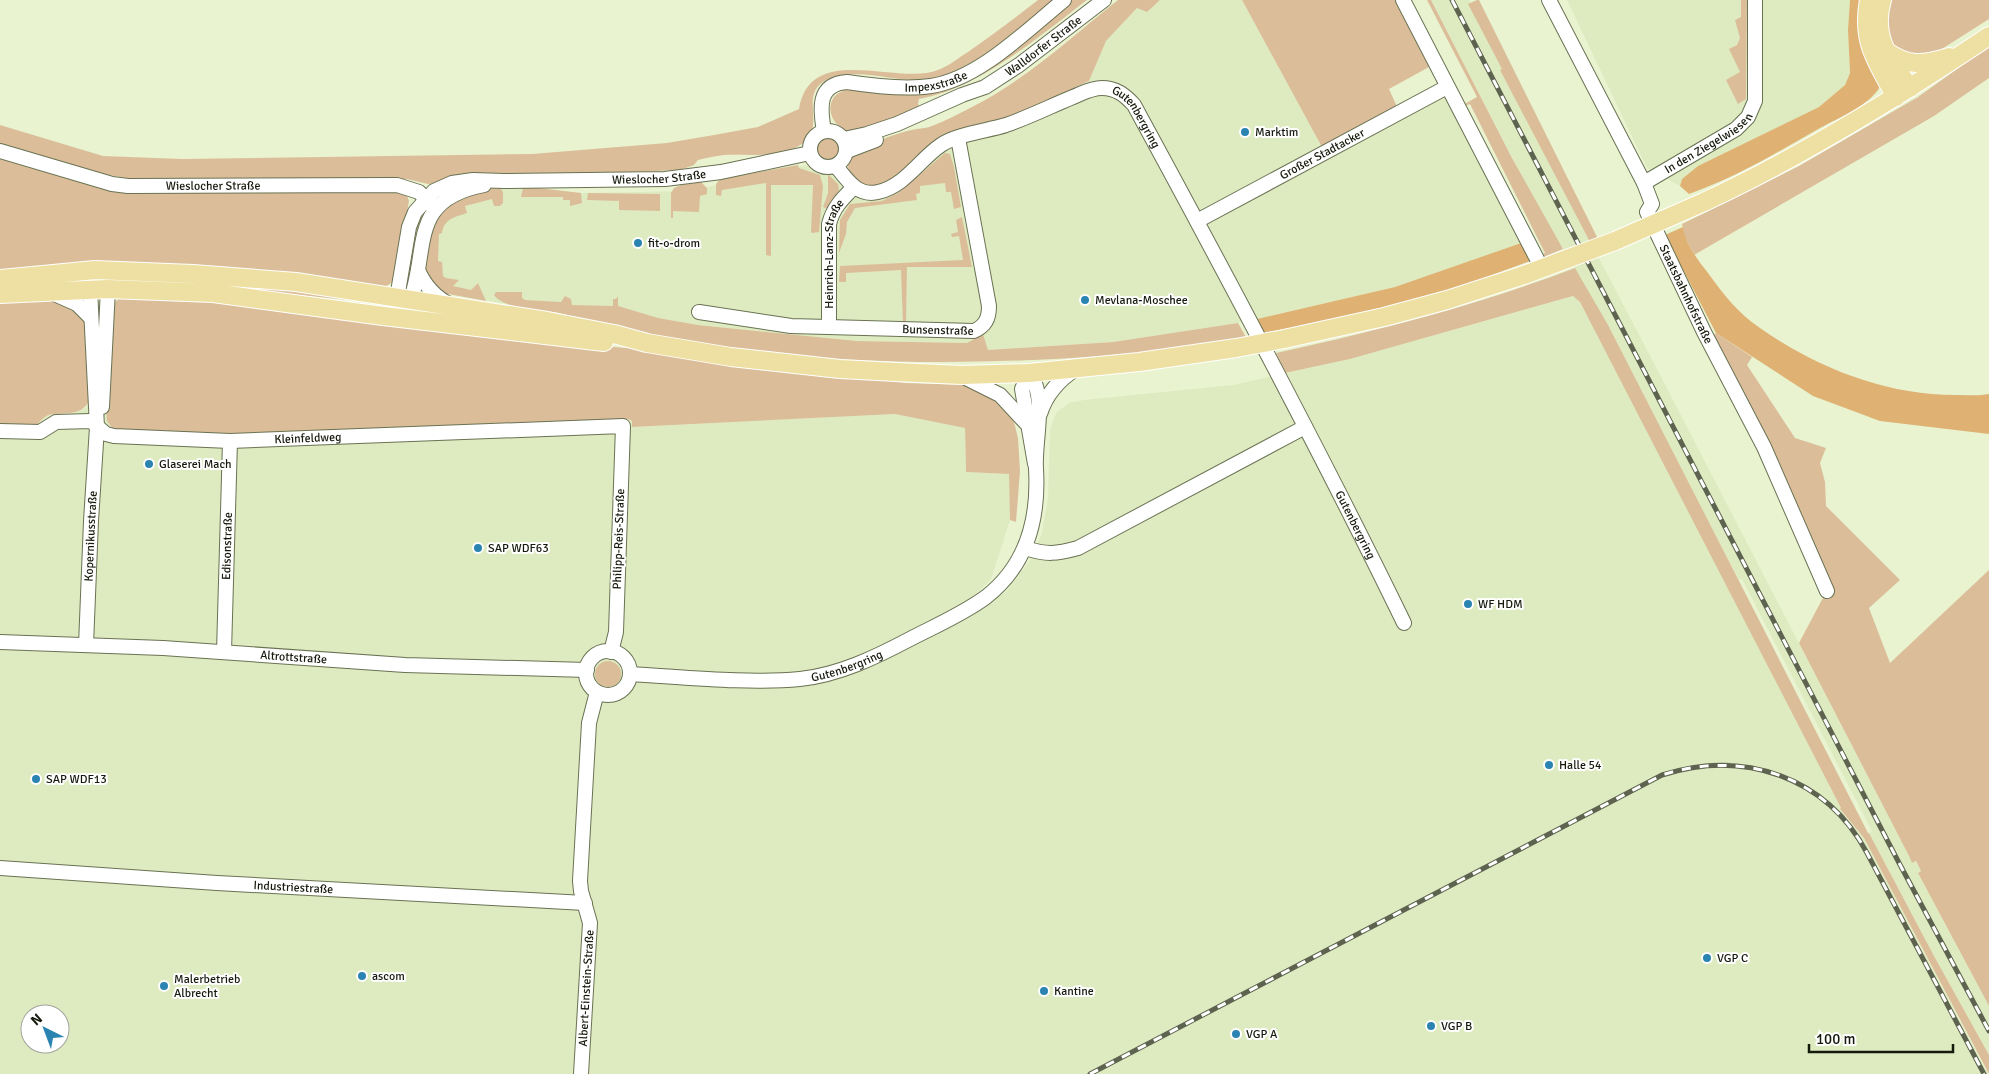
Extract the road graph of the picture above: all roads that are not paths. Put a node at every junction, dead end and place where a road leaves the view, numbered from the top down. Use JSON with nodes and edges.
{"nodes":[{"id":1,"x":1064,"y":0,"type":"edge"},
{"id":2,"x":1104,"y":0,"type":"edge"},
{"id":3,"x":1403,"y":0,"type":"edge"},
{"id":4,"x":1549,"y":0,"type":"edge"},
{"id":5,"x":1756,"y":0,"type":"edge"},
{"id":6,"x":1869,"y":0,"type":"edge"},
{"id":7,"x":1882,"y":0,"type":"edge"},
{"id":8,"x":1989,"y":36,"type":"edge"},
{"id":9,"x":1886,"y":51,"type":"junction"},
{"id":10,"x":1963,"y":53,"type":"junction"},
{"id":11,"x":1447,"y":87,"type":"junction"},
{"id":12,"x":1903,"y":92,"type":"junction"},
{"id":13,"x":824,"y":131,"type":"junction"},
{"id":14,"x":958,"y":138,"type":"junction"},
{"id":15,"x":846,"y":145,"type":"junction"},
{"id":16,"x":0,"y":151,"type":"edge"},
{"id":17,"x":810,"y":153,"type":"junction"},
{"id":18,"x":836,"y":166,"type":"junction"},
{"id":19,"x":1644,"y":182,"type":"junction"},
{"id":20,"x":854,"y":188,"type":"junction"},
{"id":21,"x":430,"y":204,"type":"junction"},
{"id":22,"x":1197,"y":221,"type":"junction"},
{"id":23,"x":1537,"y":259,"type":"dead end"},
{"id":24,"x":98,"y":270,"type":"junction"},
{"id":25,"x":418,"y":270,"type":"junction"},
{"id":26,"x":0,"y":279,"type":"edge"},
{"id":27,"x":90,"y":289,"type":"junction"},
{"id":28,"x":108,"y":289,"type":"junction"},
{"id":29,"x":44,"y":290,"type":"junction"},
{"id":30,"x":0,"y":294,"type":"edge"},
{"id":31,"x":404,"y":299,"type":"junction"},
{"id":32,"x":456,"y":308,"type":"junction"},
{"id":33,"x":699,"y":312,"type":"dead end"},
{"id":34,"x":91,"y":318,"type":"junction"},
{"id":35,"x":400,"y":318,"type":"junction"},
{"id":36,"x":829,"y":327,"type":"junction"},
{"id":37,"x":647,"y":343,"type":"junction"},
{"id":38,"x":1077,"y":368,"type":"junction"},
{"id":39,"x":1029,"y":373,"type":"junction"},
{"id":40,"x":962,"y":375,"type":"junction"},
{"id":41,"x":1033,"y":422,"type":"junction"},
{"id":42,"x":623,"y":426,"type":"joint"},
{"id":43,"x":97,"y":427,"type":"junction"},
{"id":44,"x":1305,"y":427,"type":"junction"},
{"id":45,"x":0,"y":431,"type":"edge"},
{"id":46,"x":230,"y":440,"type":"junction"},
{"id":47,"x":1025,"y":548,"type":"junction"},
{"id":48,"x":1827,"y":591,"type":"dead end"},
{"id":49,"x":1404,"y":623,"type":"dead end"},
{"id":50,"x":0,"y":642,"type":"edge"},
{"id":51,"x":86,"y":645,"type":"junction"},
{"id":52,"x":224,"y":652,"type":"junction"},
{"id":53,"x":611,"y":652,"type":"junction"},
{"id":54,"x":587,"y":670,"type":"junction"},
{"id":55,"x":630,"y":674,"type":"junction"},
{"id":56,"x":597,"y":692,"type":"junction"},
{"id":57,"x":0,"y":868,"type":"edge"},
{"id":58,"x":585,"y":903,"type":"junction"},
{"id":59,"x":581,"y":1074,"type":"edge"}],
"edges":[{"from":1,"to":13,"type":"street","name":"Impexstraße"},
{"from":2,"to":15,"type":"street","name":"Walldorfer Straße"},
{"from":3,"to":11,"type":"street"},
{"from":4,"to":19,"type":"street","name":"Staatsbahnhofstraße"},
{"from":5,"to":19,"type":"street","name":"In den Ziegelwiesen"},
{"from":6,"to":12,"type":"main road"},
{"from":7,"to":9,"type":"main road"},
{"from":8,"to":10,"type":"main road"},
{"from":9,"to":10,"type":"main road"},
{"from":9,"to":12,"type":"main road"},
{"from":10,"to":12,"type":"main road"},
{"from":11,"to":22,"type":"street","name":"Großer Stadtacker"},
{"from":11,"to":23,"type":"street"},
{"from":12,"to":38,"type":"main road","bridge":true},
{"from":13,"to":15,"type":"street"},
{"from":13,"to":17,"type":"street"},
{"from":14,"to":20,"type":"street","name":"Gutenbergring"},
{"from":14,"to":22,"type":"street","name":"Gutenbergring"},
{"from":14,"to":36,"type":"street","name":"Bunsenstraße"},
{"from":15,"to":18,"type":"street"},
{"from":16,"to":21,"type":"street","name":"Wieslocher Straße"},
{"from":17,"to":18,"type":"street"},
{"from":17,"to":21,"type":"street","name":"Wieslocher Straße"},
{"from":18,"to":20,"type":"street"},
{"from":19,"to":48,"type":"street","name":"Staatsbahnhofstraße"},
{"from":20,"to":36,"type":"street","name":"Heinrich-Lanz-Straße"},
{"from":21,"to":25,"type":"street","name":"Wieslocher Straße"},
{"from":21,"to":31,"type":"street","name":"Wieslocher Straße"},
{"from":22,"to":44,"type":"street","name":"Gutenbergring"},
{"from":24,"to":26,"type":"main road"},
{"from":24,"to":27,"type":"street","name":"Kopernikusstraße"},
{"from":24,"to":28,"type":"street","name":"Kopernikusstraße"},
{"from":24,"to":31,"type":"main road"},
{"from":25,"to":31,"type":"street","name":"Wieslocher Straße"},
{"from":25,"to":32,"type":"street"},
{"from":27,"to":28,"type":"main road"},
{"from":27,"to":29,"type":"main road"},
{"from":27,"to":34,"type":"street","name":"Kopernikusstraße"},
{"from":28,"to":35,"type":"main road"},
{"from":28,"to":43,"type":"street","name":"Kopernikusstraße"},
{"from":29,"to":30,"type":"main road"},
{"from":29,"to":34,"type":"street"},
{"from":31,"to":32,"type":"main road"},
{"from":31,"to":35,"type":"street","name":"Wieslocher Straße"},
{"from":32,"to":37,"type":"main road"},
{"from":33,"to":36,"type":"street","name":"Bunsenstraße"},
{"from":34,"to":43,"type":"street","name":"Kopernikusstraße"},
{"from":35,"to":37,"type":"main road"},
{"from":37,"to":40,"type":"main road"},
{"from":38,"to":39,"type":"main road"},
{"from":38,"to":41,"type":"street"},
{"from":39,"to":40,"type":"main road"},
{"from":39,"to":41,"type":"street","name":"Gutenbergring"},
{"from":40,"to":41,"type":"street"},
{"from":41,"to":47,"type":"street","name":"Gutenbergring"},
{"from":42,"to":46,"type":"street","name":"Kleinfeldweg"},
{"from":42,"to":53,"type":"street","name":"Philipp-Reis-Straße"},
{"from":43,"to":45,"type":"street","name":"Kleinfeldweg"},
{"from":43,"to":46,"type":"street","name":"Kleinfeldweg"},
{"from":43,"to":51,"type":"street","name":"Kopernikusstraße"},
{"from":44,"to":47,"type":"street"},
{"from":44,"to":49,"type":"street","name":"Gutenbergring"},
{"from":46,"to":52,"type":"street","name":"Edisonstraße"},
{"from":47,"to":55,"type":"street","name":"Gutenbergring"},
{"from":50,"to":51,"type":"street","name":"Altrottstraße"},
{"from":51,"to":52,"type":"street","name":"Altrottstraße"},
{"from":52,"to":54,"type":"street","name":"Altrottstraße"},
{"from":53,"to":54,"type":"street"},
{"from":53,"to":55,"type":"street"},
{"from":54,"to":56,"type":"street"},
{"from":55,"to":56,"type":"street"},
{"from":56,"to":58,"type":"street"},
{"from":57,"to":58,"type":"street","name":"Industriestraße"},
{"from":58,"to":59,"type":"street","name":"Albert-Einstein-Straße"}]}
